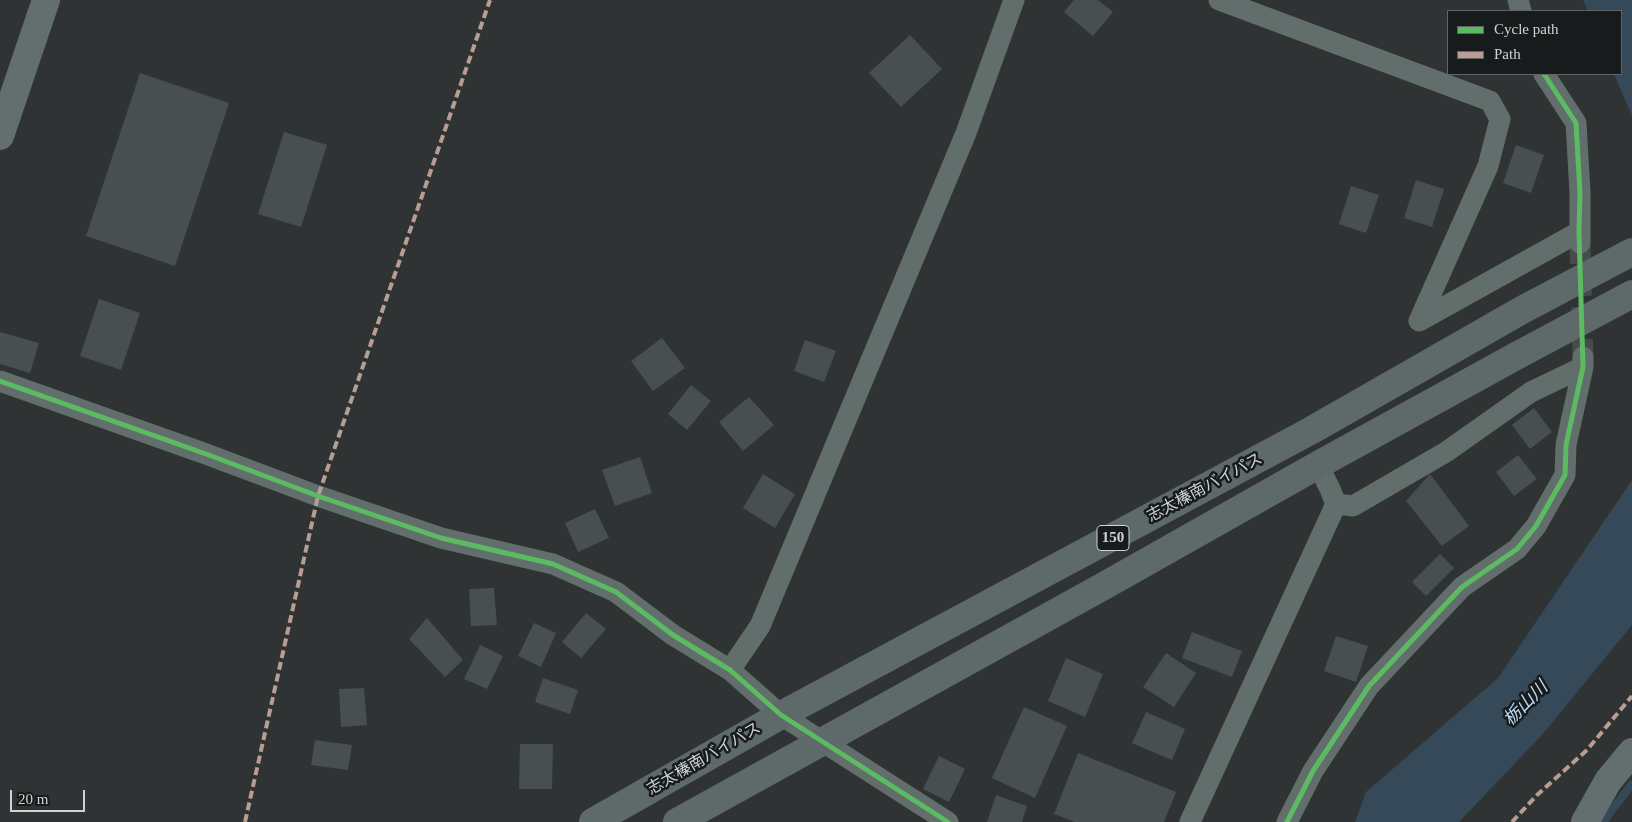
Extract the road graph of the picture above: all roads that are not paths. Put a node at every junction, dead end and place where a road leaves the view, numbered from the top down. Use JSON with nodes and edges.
{"nodes":[{"id":1,"x":46,"y":0,"type":"edge"},
{"id":2,"x":1014,"y":0,"type":"edge"},
{"id":3,"x":1219,"y":0,"type":"edge"},
{"id":4,"x":1545,"y":75,"type":"edge"},
{"id":5,"x":0,"y":136,"type":"edge"},
{"id":6,"x":1632,"y":252,"type":"edge"},
{"id":7,"x":1632,"y":294,"type":"edge"},
{"id":8,"x":0,"y":381,"type":"edge"},
{"id":9,"x":1318,"y":465,"type":"junction"},
{"id":10,"x":1336,"y":504,"type":"junction"},
{"id":11,"x":730,"y":670,"type":"junction"},
{"id":12,"x":781,"y":715,"type":"junction"},
{"id":13,"x":822,"y":741,"type":"junction"},
{"id":14,"x":1632,"y":752,"type":"edge"},
{"id":15,"x":592,"y":822,"type":"edge"},
{"id":16,"x":677,"y":822,"type":"edge"},
{"id":17,"x":948,"y":822,"type":"edge"},
{"id":18,"x":1190,"y":822,"type":"edge"},
{"id":19,"x":1287,"y":822,"type":"edge"},
{"id":20,"x":1585,"y":822,"type":"edge"}],
"edges":[{"from":1,"to":5,"type":"street"},
{"from":2,"to":11,"type":"street"},
{"from":3,"to":4,"type":"street"},
{"from":6,"to":12,"type":"highway","name":"志太榛南バイパス","number":"150"},
{"from":7,"to":9,"type":"highway","name":"志太榛南バイパス","number":"150"},
{"from":8,"to":11,"type":"street"},
{"from":9,"to":10,"type":"street"},
{"from":9,"to":13,"type":"highway","name":"志太榛南バイパス","number":"150"},
{"from":10,"to":18,"type":"street"},
{"from":10,"to":19,"type":"street"},
{"from":11,"to":12,"type":"street"},
{"from":12,"to":13,"type":"street"},
{"from":12,"to":15,"type":"highway","name":"志太榛南バイパス","number":"150"},
{"from":13,"to":16,"type":"highway","name":"志太榛南バイパス","number":"150"},
{"from":13,"to":17,"type":"street"},
{"from":14,"to":20,"type":"street"}]}
